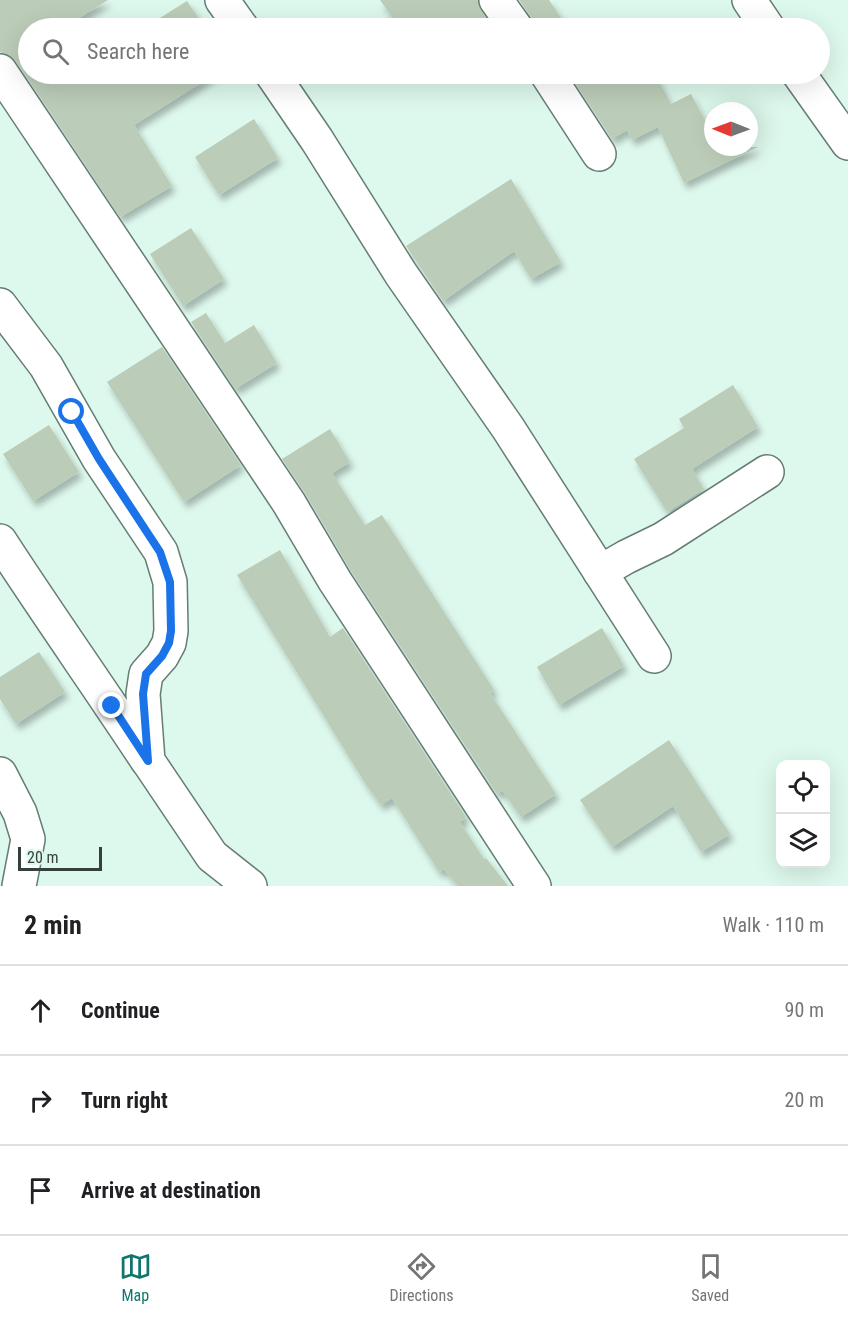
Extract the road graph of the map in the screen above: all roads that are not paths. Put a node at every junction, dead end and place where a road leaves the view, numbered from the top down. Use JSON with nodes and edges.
{"nodes":[{"id":1,"x":222,"y":0,"type":"edge"},
{"id":2,"x":496,"y":0,"type":"edge"},
{"id":3,"x":748,"y":0,"type":"edge"},
{"id":4,"x":235,"y":18,"type":"edge"},
{"id":5,"x":509,"y":18,"type":"edge"},
{"id":6,"x":761,"y":18,"type":"edge"},
{"id":7,"x":0,"y":71,"type":"edge"},
{"id":8,"x":279,"y":84,"type":"edge"},
{"id":9,"x":554,"y":84,"type":"edge"},
{"id":10,"x":807,"y":84,"type":"edge"},
{"id":11,"x":848,"y":143,"type":"edge"},
{"id":12,"x":599,"y":154,"type":"dead end"},
{"id":13,"x":0,"y":305,"type":"edge"},
{"id":14,"x":767,"y":472,"type":"dead end"},
{"id":15,"x":0,"y":541,"type":"edge"},
{"id":16,"x":600,"y":572,"type":"junction"},
{"id":17,"x":654,"y":656,"type":"dead end"},
{"id":18,"x":148,"y":761,"type":"junction"},
{"id":19,"x":0,"y":774,"type":"edge"},
{"id":20,"x":19,"y":886,"type":"edge"},
{"id":21,"x":250,"y":886,"type":"edge"},
{"id":22,"x":534,"y":886,"type":"edge"}],
"edges":[{"from":1,"to":4,"type":"street"},
{"from":2,"to":5,"type":"street"},
{"from":3,"to":6,"type":"street"},
{"from":7,"to":22,"type":"street"},
{"from":8,"to":16,"type":"street"},
{"from":9,"to":12,"type":"street"},
{"from":10,"to":11,"type":"street"},
{"from":13,"to":18,"type":"street"},
{"from":14,"to":16,"type":"street"},
{"from":15,"to":18,"type":"street"},
{"from":16,"to":17,"type":"street"},
{"from":18,"to":21,"type":"street"},
{"from":19,"to":20,"type":"street"}]}
